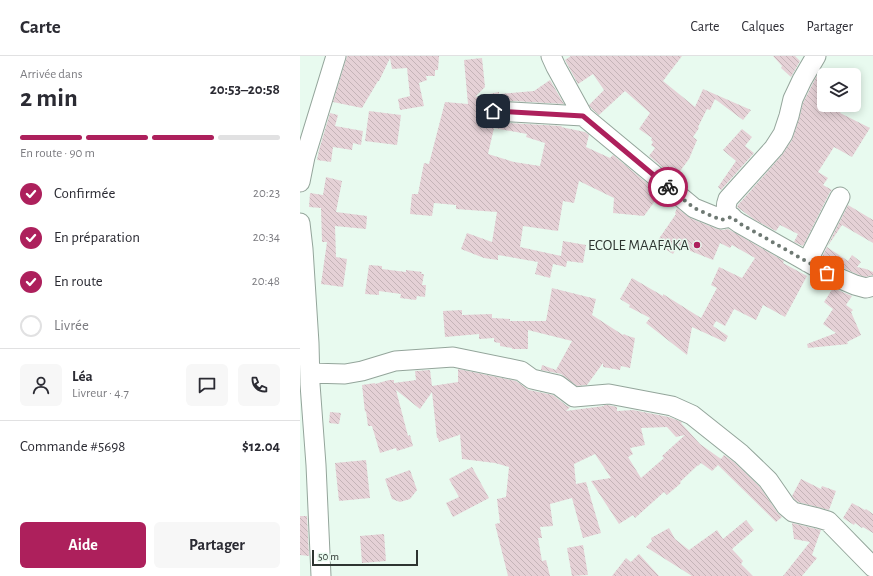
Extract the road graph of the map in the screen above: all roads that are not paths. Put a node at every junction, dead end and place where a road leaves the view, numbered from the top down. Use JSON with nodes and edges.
{"nodes":[{"id":1,"x":336,"y":56,"type":"edge"},
{"id":2,"x":816,"y":56,"type":"edge"},
{"id":3,"x":556,"y":60,"type":"edge"},
{"id":4,"x":493,"y":111,"type":"dead end"},
{"id":5,"x":583,"y":116,"type":"junction"},
{"id":6,"x":300,"y":182,"type":"edge"},
{"id":7,"x":840,"y":197,"type":"dead end"},
{"id":8,"x":732,"y":217,"type":"junction"},
{"id":9,"x":300,"y":223,"type":"edge"},
{"id":10,"x":807,"y":262,"type":"junction"},
{"id":11,"x":864,"y":285,"type":"edge"},
{"id":12,"x":873,"y":298,"type":"edge"},
{"id":13,"x":310,"y":373,"type":"junction"},
{"id":14,"x":873,"y":567,"type":"edge"},
{"id":15,"x":321,"y":576,"type":"edge"}],
"edges":[{"from":1,"to":6,"type":"street"},
{"from":2,"to":8,"type":"street"},
{"from":3,"to":5,"type":"street"},
{"from":4,"to":5,"type":"street"},
{"from":5,"to":8,"type":"street"},
{"from":7,"to":10,"type":"street"},
{"from":8,"to":10,"type":"street"},
{"from":9,"to":13,"type":"street"},
{"from":10,"to":11,"type":"street"},
{"from":11,"to":12,"type":"street"},
{"from":13,"to":14,"type":"street"},
{"from":13,"to":15,"type":"street"}]}
